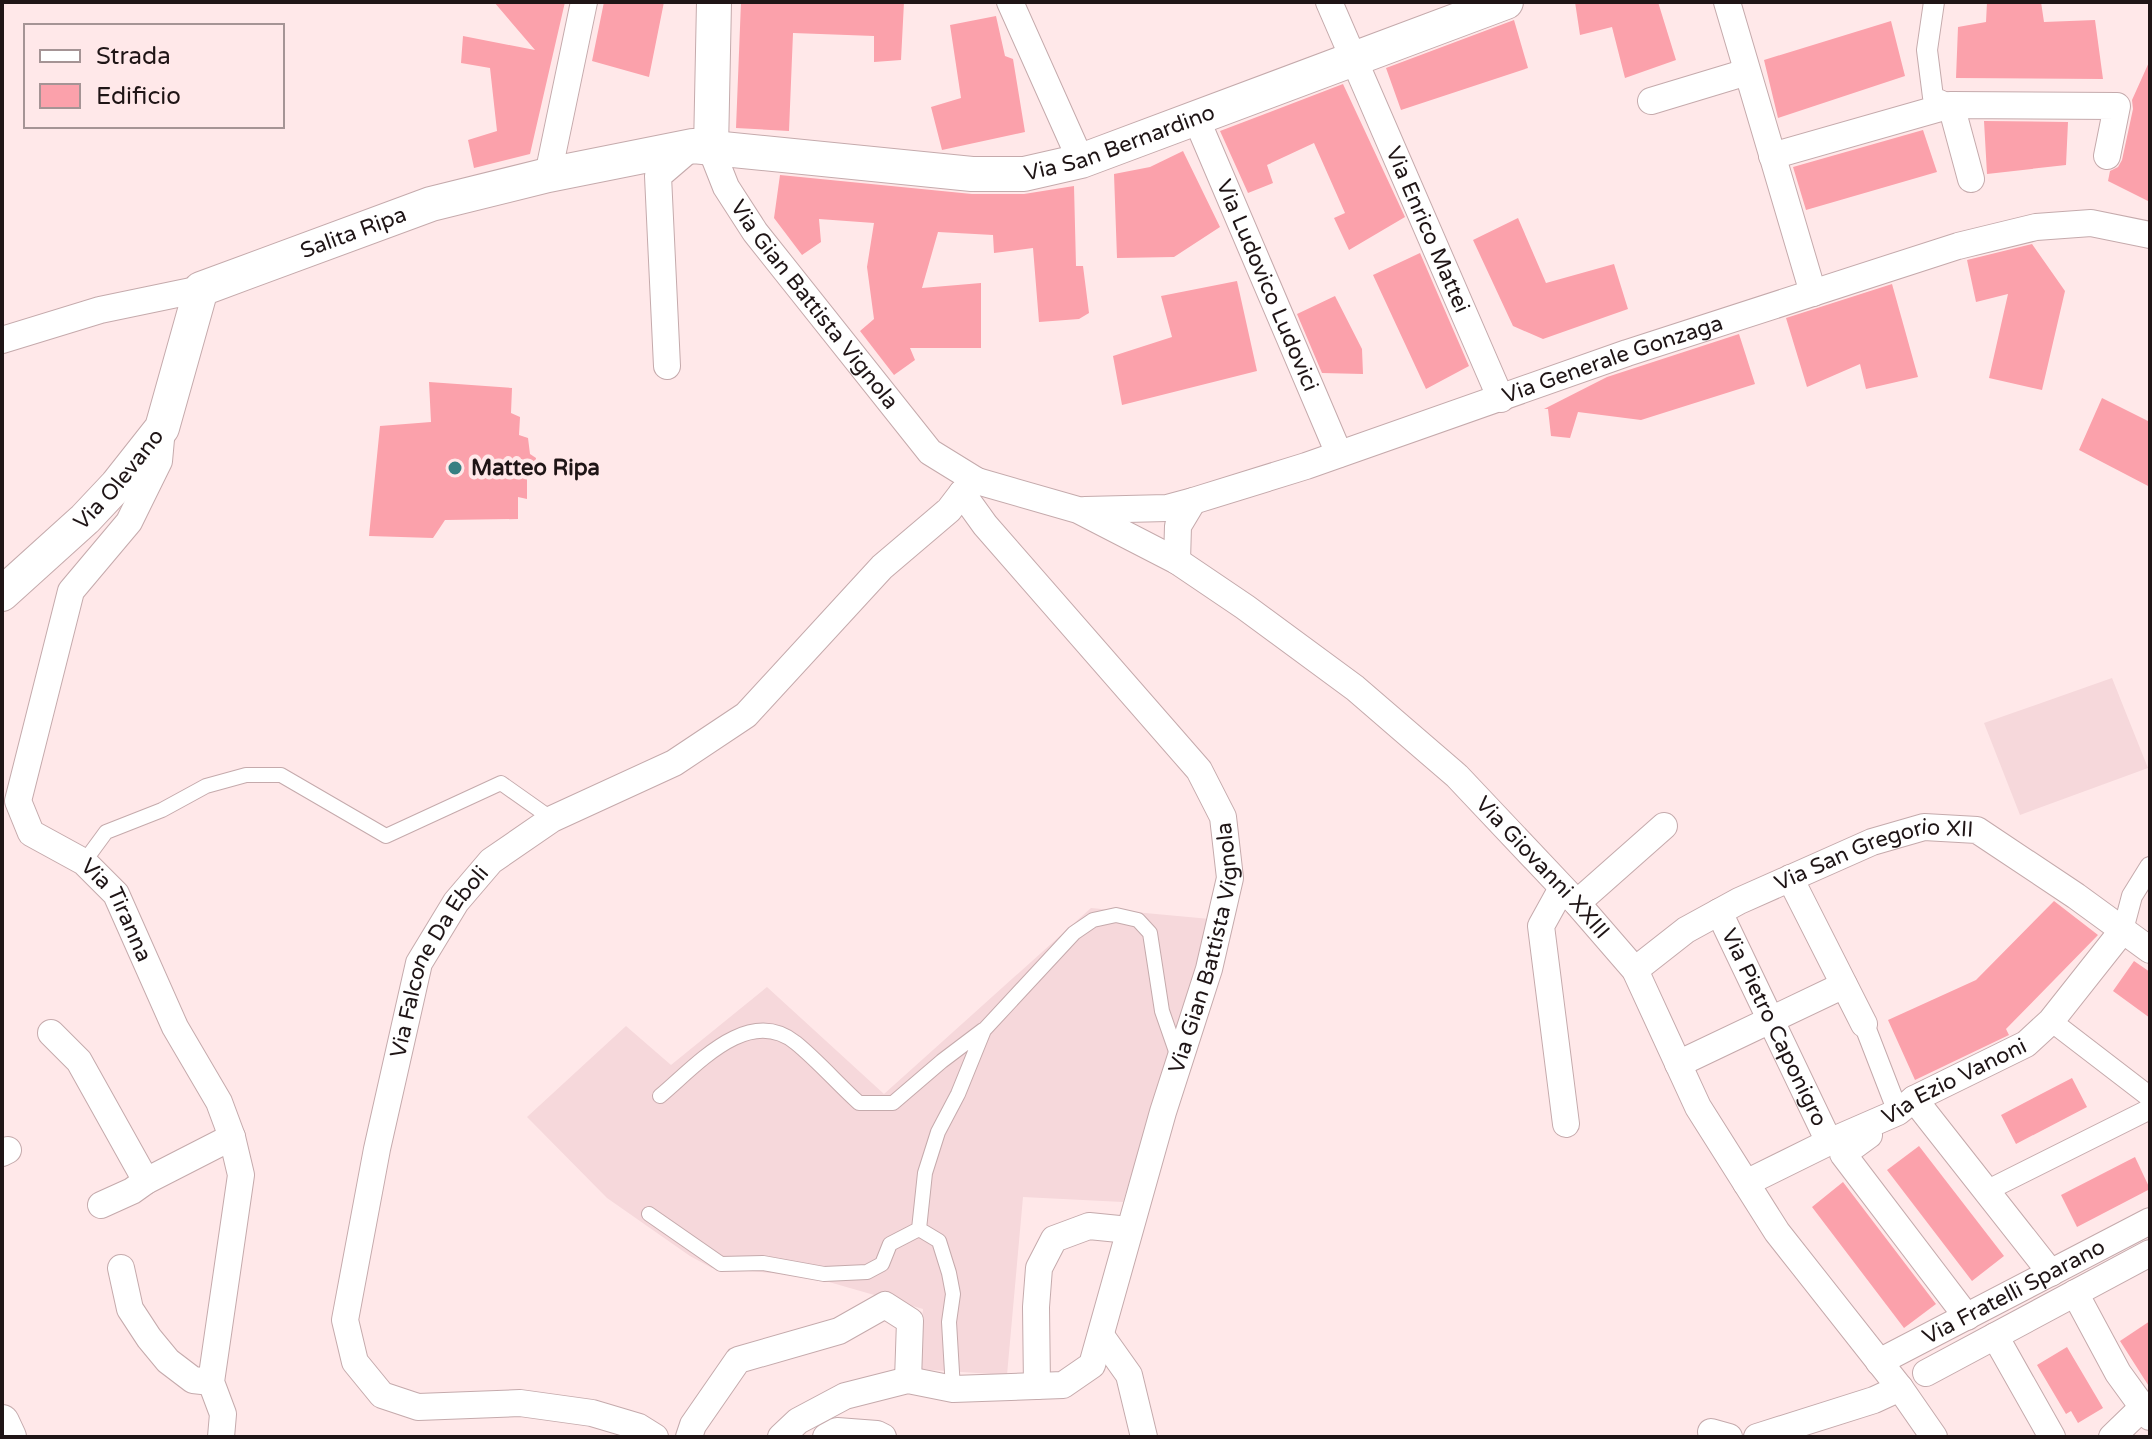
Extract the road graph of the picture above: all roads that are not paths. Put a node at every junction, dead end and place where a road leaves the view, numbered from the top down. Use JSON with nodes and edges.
{"nodes":[{"id":1,"x":584,"y":2,"type":"edge"},
{"id":2,"x":714,"y":2,"type":"edge"},
{"id":3,"x":1010,"y":2,"type":"edge"},
{"id":4,"x":1329,"y":2,"type":"edge"},
{"id":5,"x":1506,"y":2,"type":"edge"},
{"id":6,"x":1727,"y":2,"type":"edge"},
{"id":7,"x":1934,"y":2,"type":"edge"},
{"id":8,"x":1354,"y":60,"type":"junction"},
{"id":9,"x":1747,"y":72,"type":"junction"},
{"id":10,"x":1651,"y":101,"type":"dead end"},
{"id":11,"x":1951,"y":105,"type":"junction"},
{"id":12,"x":1196,"y":118,"type":"junction"},
{"id":13,"x":702,"y":148,"type":"junction"},
{"id":14,"x":1772,"y":156,"type":"junction"},
{"id":15,"x":2107,"y":156,"type":"dead end"},
{"id":16,"x":1081,"y":161,"type":"junction"},
{"id":17,"x":548,"y":175,"type":"junction"},
{"id":18,"x":1971,"y":179,"type":"dead end"},
{"id":19,"x":2150,"y":235,"type":"edge"},
{"id":20,"x":201,"y":289,"type":"junction"},
{"id":21,"x":1813,"y":293,"type":"junction"},
{"id":22,"x":2,"y":340,"type":"edge"},
{"id":23,"x":667,"y":366,"type":"dead end"},
{"id":24,"x":1501,"y":399,"type":"junction"},
{"id":25,"x":162,"y":428,"type":"junction"},
{"id":26,"x":930,"y":452,"type":"junction"},
{"id":27,"x":1339,"y":454,"type":"junction"},
{"id":28,"x":1205,"y":490,"type":"junction"},
{"id":29,"x":962,"y":495,"type":"junction"},
{"id":30,"x":1078,"y":510,"type":"junction"},
{"id":31,"x":1140,"y":510,"type":"junction"},
{"id":32,"x":1154,"y":548,"type":"junction"},
{"id":33,"x":1177,"y":561,"type":"junction"},
{"id":34,"x":2,"y":594,"type":"edge"},
{"id":35,"x":552,"y":819,"type":"junction"},
{"id":36,"x":1664,"y":826,"type":"dead end"},
{"id":37,"x":84,"y":862,"type":"junction"},
{"id":38,"x":2150,"y":867,"type":"edge"},
{"id":39,"x":1790,"y":878,"type":"junction"},
{"id":40,"x":1570,"y":896,"type":"junction"},
{"id":41,"x":1719,"y":912,"type":"junction"},
{"id":42,"x":2123,"y":930,"type":"junction"},
{"id":43,"x":2150,"y":950,"type":"edge"},
{"id":44,"x":1635,"y":970,"type":"junction"},
{"id":45,"x":1844,"y":985,"type":"junction"},
{"id":46,"x":1770,"y":1020,"type":"junction"},
{"id":47,"x":2051,"y":1021,"type":"junction"},
{"id":48,"x":1864,"y":1024,"type":"joint"},
{"id":49,"x":984,"y":1030,"type":"junction"},
{"id":50,"x":51,"y":1033,"type":"dead end"},
{"id":51,"x":1179,"y":1062,"type":"junction"},
{"id":52,"x":1678,"y":1064,"type":"junction"},
{"id":53,"x":660,"y":1096,"type":"dead end"},
{"id":54,"x":2150,"y":1097,"type":"edge"},
{"id":55,"x":1906,"y":1106,"type":"junction"},
{"id":56,"x":2150,"y":1109,"type":"edge"},
{"id":57,"x":1566,"y":1124,"type":"dead end"},
{"id":58,"x":232,"y":1137,"type":"junction"},
{"id":59,"x":1829,"y":1142,"type":"junction"},
{"id":60,"x":146,"y":1181,"type":"junction"},
{"id":61,"x":1746,"y":1183,"type":"junction"},
{"id":62,"x":1986,"y":1191,"type":"junction"},
{"id":63,"x":101,"y":1205,"type":"dead end"},
{"id":64,"x":649,"y":1214,"type":"dead end"},
{"id":65,"x":2150,"y":1221,"type":"edge"},
{"id":66,"x":919,"y":1229,"type":"junction"},
{"id":67,"x":1129,"y":1230,"type":"junction"},
{"id":68,"x":2150,"y":1253,"type":"edge"},
{"id":69,"x":121,"y":1268,"type":"dead end"},
{"id":70,"x":2051,"y":1273,"type":"junction"},
{"id":71,"x":2075,"y":1293,"type":"junction"},
{"id":72,"x":1967,"y":1317,"type":"junction"},
{"id":73,"x":1995,"y":1336,"type":"junction"},
{"id":74,"x":1102,"y":1337,"type":"junction"},
{"id":75,"x":1879,"y":1362,"type":"junction"},
{"id":76,"x":1926,"y":1373,"type":"dead end"},
{"id":77,"x":908,"y":1380,"type":"junction"},
{"id":78,"x":211,"y":1382,"type":"junction"},
{"id":79,"x":1037,"y":1386,"type":"junction"},
{"id":80,"x":1900,"y":1388,"type":"junction"},
{"id":81,"x":953,"y":1389,"type":"junction"},
{"id":82,"x":2146,"y":1412,"type":"edge"},
{"id":83,"x":2,"y":1422,"type":"edge"},
{"id":84,"x":9,"y":1437,"type":"edge"},
{"id":85,"x":221,"y":1437,"type":"edge"},
{"id":86,"x":655,"y":1437,"type":"edge"},
{"id":87,"x":689,"y":1437,"type":"edge"},
{"id":88,"x":781,"y":1437,"type":"edge"},
{"id":89,"x":826,"y":1437,"type":"edge"},
{"id":90,"x":883,"y":1437,"type":"edge"},
{"id":91,"x":1144,"y":1437,"type":"edge"},
{"id":92,"x":1757,"y":1437,"type":"edge"},
{"id":93,"x":1934,"y":1437,"type":"edge"},
{"id":94,"x":2052,"y":1437,"type":"edge"},
{"id":95,"x":2112,"y":1437,"type":"edge"}],
"edges":[{"from":1,"to":17,"type":"street"},
{"from":2,"to":13,"type":"street"},
{"from":3,"to":16,"type":"street"},
{"from":4,"to":8,"type":"street","name":"Via Enrico Mattei"},
{"from":5,"to":8,"type":"street","name":"Via San Bernardino"},
{"from":6,"to":9,"type":"street"},
{"from":7,"to":11,"type":"street"},
{"from":8,"to":12,"type":"street","name":"Via San Bernardino"},
{"from":8,"to":24,"type":"street","name":"Via Enrico Mattei"},
{"from":9,"to":10,"type":"street"},
{"from":9,"to":14,"type":"street"},
{"from":11,"to":14,"type":"street"},
{"from":11,"to":15,"type":"street"},
{"from":11,"to":18,"type":"street"},
{"from":12,"to":16,"type":"street","name":"Via San Bernardino"},
{"from":12,"to":27,"type":"street","name":"Via Ludovico Ludovici"},
{"from":13,"to":16,"type":"street","name":"Via San Bernardino"},
{"from":13,"to":17,"type":"street","name":"Salita Ripa"},
{"from":13,"to":23,"type":"street"},
{"from":13,"to":26,"type":"street","name":"Via Gian Battista Vignola"},
{"from":14,"to":21,"type":"street"},
{"from":17,"to":20,"type":"street","name":"Salita Ripa"},
{"from":19,"to":21,"type":"street","name":"Via Generale Gonzaga"},
{"from":20,"to":22,"type":"street","name":"Salita Ripa"},
{"from":20,"to":25,"type":"street","name":"Via Olevano"},
{"from":21,"to":24,"type":"street","name":"Via Generale Gonzaga"},
{"from":24,"to":27,"type":"street","name":"Via Generale Gonzaga"},
{"from":25,"to":34,"type":"street","name":"Via Olevano"},
{"from":25,"to":37,"type":"street","name":"Via Tiranna"},
{"from":26,"to":29,"type":"street","name":"Via Gian Battista Vignola"},
{"from":26,"to":29,"type":"street","name":"Via Gian Battista Vignola"},
{"from":27,"to":28,"type":"street","name":"Via Generale Gonzaga"},
{"from":28,"to":31,"type":"street","name":"Via Generale Gonzaga"},
{"from":28,"to":33,"type":"street"},
{"from":29,"to":30,"type":"street","name":"Via Giovanni XXIII"},
{"from":29,"to":35,"type":"street","name":"Via Falcone Da Eboli"},
{"from":29,"to":51,"type":"street","name":"Via Gian Battista Vignola"},
{"from":30,"to":31,"type":"street","name":"Via Generale Gonzaga"},
{"from":30,"to":32,"type":"street","name":"Via Giovanni XXIII"},
{"from":31,"to":32,"type":"street"},
{"from":32,"to":33,"type":"street","name":"Via Giovanni XXIII"},
{"from":33,"to":40,"type":"street","name":"Via Giovanni XXIII"},
{"from":35,"to":37,"type":"lane"},
{"from":35,"to":86,"type":"street","name":"Via Falcone Da Eboli"},
{"from":36,"to":40,"type":"street"},
{"from":37,"to":58,"type":"street","name":"Via Tiranna"},
{"from":38,"to":42,"type":"street"},
{"from":39,"to":41,"type":"street","name":"Via San Gregorio XII"},
{"from":39,"to":42,"type":"street","name":"Via San Gregorio XII"},
{"from":39,"to":45,"type":"street"},
{"from":40,"to":44,"type":"street","name":"Via Giovanni XXIII"},
{"from":40,"to":57,"type":"street"},
{"from":41,"to":44,"type":"street","name":"Via San Gregorio XII"},
{"from":41,"to":46,"type":"street","name":"Via Pietro Caponigro"},
{"from":42,"to":43,"type":"street","name":"Via San Gregorio XII"},
{"from":42,"to":47,"type":"street","name":"Via Ezio Vanoni"},
{"from":44,"to":52,"type":"street","name":"Via Giovanni XXIII"},
{"from":45,"to":46,"type":"street"},
{"from":45,"to":48,"type":"street"},
{"from":46,"to":52,"type":"street"},
{"from":46,"to":59,"type":"street","name":"Via Pietro Caponigro"},
{"from":47,"to":54,"type":"street"},
{"from":47,"to":55,"type":"street","name":"Via Ezio Vanoni"},
{"from":48,"to":55,"type":"street"},
{"from":49,"to":51,"type":"lane"},
{"from":49,"to":53,"type":"lane"},
{"from":49,"to":66,"type":"lane"},
{"from":50,"to":60,"type":"street"},
{"from":51,"to":67,"type":"street","name":"Via Gian Battista Vignola"},
{"from":52,"to":61,"type":"street","name":"Via Giovanni XXIII"},
{"from":55,"to":59,"type":"street","name":"Via Ezio Vanoni"},
{"from":55,"to":62,"type":"street"},
{"from":55,"to":72,"type":"street"},
{"from":56,"to":62,"type":"street"},
{"from":58,"to":60,"type":"street"},
{"from":58,"to":78,"type":"street","name":"Via Tiranna"},
{"from":59,"to":61,"type":"street","name":"Via Ezio Vanoni"},
{"from":60,"to":63,"type":"street"},
{"from":61,"to":75,"type":"street","name":"Via Giovanni XXIII"},
{"from":62,"to":70,"type":"street"},
{"from":64,"to":66,"type":"lane"},
{"from":65,"to":70,"type":"street","name":"Via Fratelli Sparano"},
{"from":66,"to":81,"type":"lane"},
{"from":67,"to":74,"type":"street","name":"Via Gian Battista Vignola"},
{"from":67,"to":79,"type":"street"},
{"from":68,"to":71,"type":"street"},
{"from":69,"to":78,"type":"street"},
{"from":70,"to":72,"type":"street","name":"Via Fratelli Sparano"},
{"from":71,"to":73,"type":"street"},
{"from":71,"to":82,"type":"street"},
{"from":72,"to":75,"type":"street","name":"Via Fratelli Sparano"},
{"from":73,"to":76,"type":"street"},
{"from":73,"to":94,"type":"street"},
{"from":74,"to":79,"type":"street"},
{"from":74,"to":91,"type":"street"},
{"from":75,"to":80,"type":"street","name":"Via Giovanni XXIII"},
{"from":77,"to":81,"type":"street"},
{"from":77,"to":87,"type":"street"},
{"from":77,"to":88,"type":"street"},
{"from":78,"to":85,"type":"street","name":"Via Tiranna"},
{"from":79,"to":81,"type":"street"},
{"from":80,"to":92,"type":"street"},
{"from":80,"to":93,"type":"street","name":"Via Giovanni XXIII"},
{"from":82,"to":95,"type":"street"},
{"from":83,"to":84,"type":"street"},
{"from":89,"to":90,"type":"street"}]}
